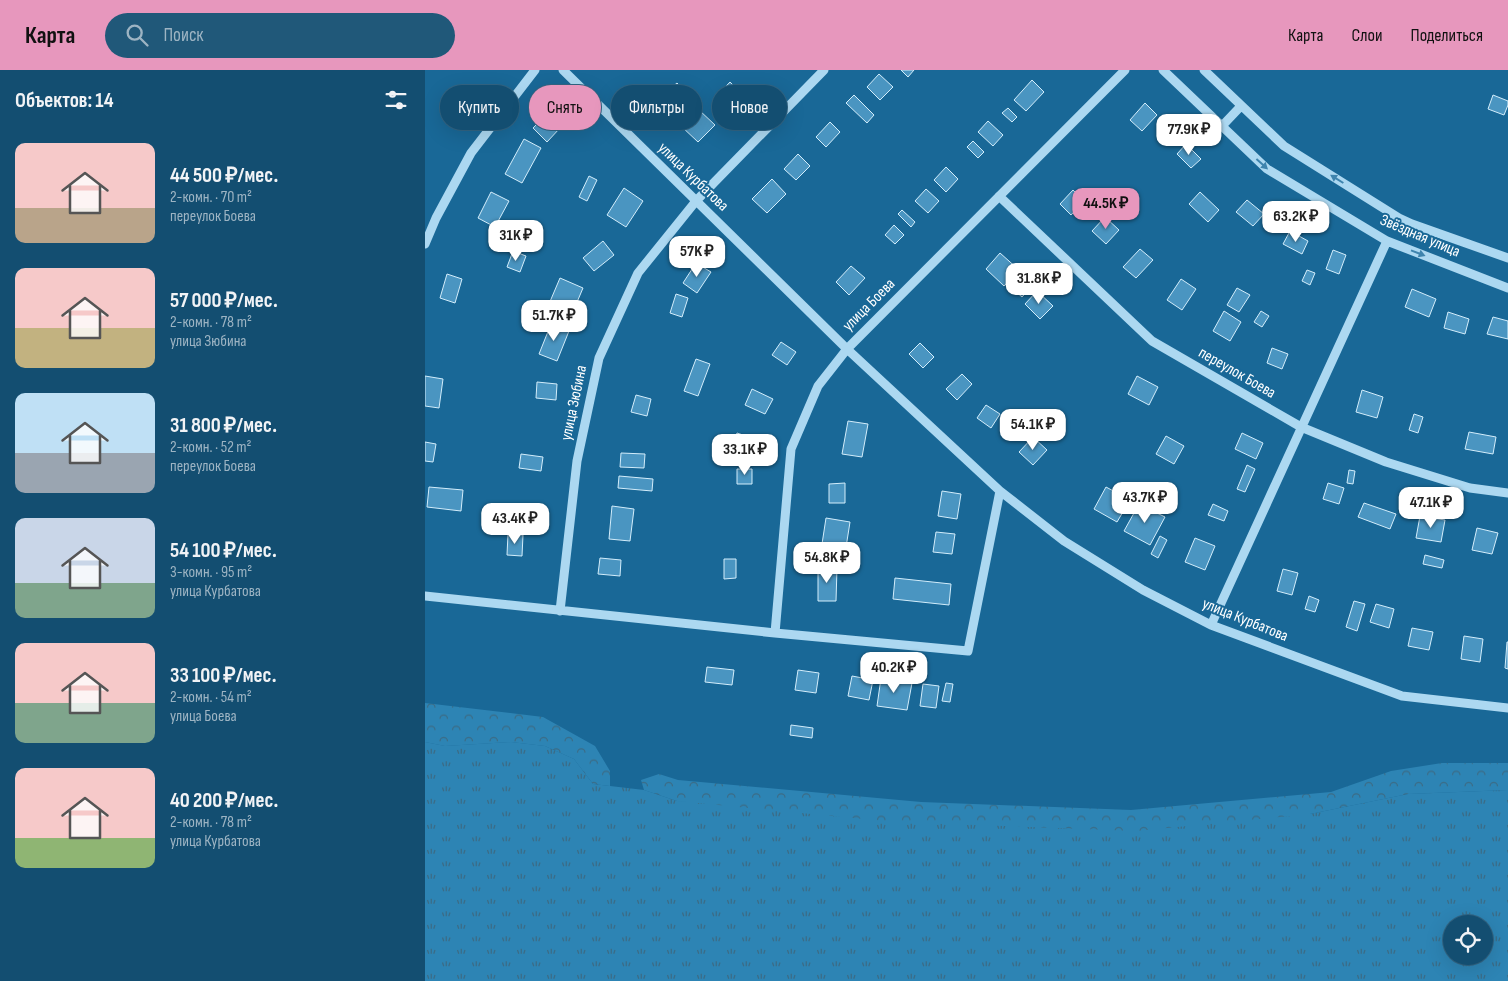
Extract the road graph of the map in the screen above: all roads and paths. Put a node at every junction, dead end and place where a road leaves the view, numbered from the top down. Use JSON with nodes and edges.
{"nodes":[{"id":1,"x":535,"y":70,"type":"edge"},
{"id":2,"x":563,"y":70,"type":"edge"},
{"id":3,"x":824,"y":70,"type":"edge"},
{"id":4,"x":1125,"y":70,"type":"edge"},
{"id":5,"x":1163,"y":70,"type":"edge"},
{"id":6,"x":1204,"y":70,"type":"edge"},
{"id":7,"x":1241,"y":106,"type":"junction"},
{"id":8,"x":1222,"y":126,"type":"junction"},
{"id":9,"x":999,"y":196,"type":"junction"},
{"id":10,"x":696,"y":200,"type":"junction"},
{"id":11,"x":1387,"y":241,"type":"junction"},
{"id":12,"x":425,"y":244,"type":"edge"},
{"id":13,"x":1508,"y":258,"type":"edge"},
{"id":14,"x":1508,"y":288,"type":"edge"},
{"id":15,"x":847,"y":349,"type":"junction"},
{"id":16,"x":1301,"y":427,"type":"junction"},
{"id":17,"x":1000,"y":491,"type":"junction"},
{"id":18,"x":1508,"y":493,"type":"edge"},
{"id":19,"x":425,"y":596,"type":"edge"},
{"id":20,"x":560,"y":611,"type":"junction"},
{"id":21,"x":1211,"y":625,"type":"junction"},
{"id":22,"x":775,"y":633,"type":"junction"},
{"id":23,"x":1508,"y":708,"type":"edge"}],
"edges":[{"from":1,"to":12,"type":"street"},
{"from":2,"to":10,"type":"street","name":"улица Курбатова"},
{"from":3,"to":10,"type":"street","name":"улица Зюбина"},
{"from":4,"to":9,"type":"street","name":"улица Боева"},
{"from":5,"to":8,"type":"street","name":"Звёздная улица"},
{"from":6,"to":7,"type":"street","name":"Звёздная улица"},
{"from":7,"to":8,"type":"street"},
{"from":13,"to":7,"type":"street","name":"Звёздная улица","one_way":true},
{"from":8,"to":11,"type":"street","name":"Звёздная улица","one_way":true},
{"from":9,"to":15,"type":"street","name":"улица Боева"},
{"from":9,"to":16,"type":"street","name":"переулок Боева"},
{"from":10,"to":15,"type":"street","name":"улица Курбатова"},
{"from":10,"to":20,"type":"street","name":"улица Зюбина"},
{"from":11,"to":14,"type":"street","name":"Звёздная улица","one_way":true},
{"from":11,"to":16,"type":"street"},
{"from":15,"to":17,"type":"street","name":"улица Курбатова"},
{"from":15,"to":22,"type":"street","name":"улица Боева"},
{"from":16,"to":18,"type":"street","name":"переулок Боева"},
{"from":16,"to":21,"type":"street"},
{"from":17,"to":21,"type":"street","name":"улица Курбатова"},
{"from":17,"to":22,"type":"street"},
{"from":19,"to":20,"type":"street"},
{"from":20,"to":22,"type":"street"},
{"from":21,"to":23,"type":"street","name":"улица Курбатова"}]}
